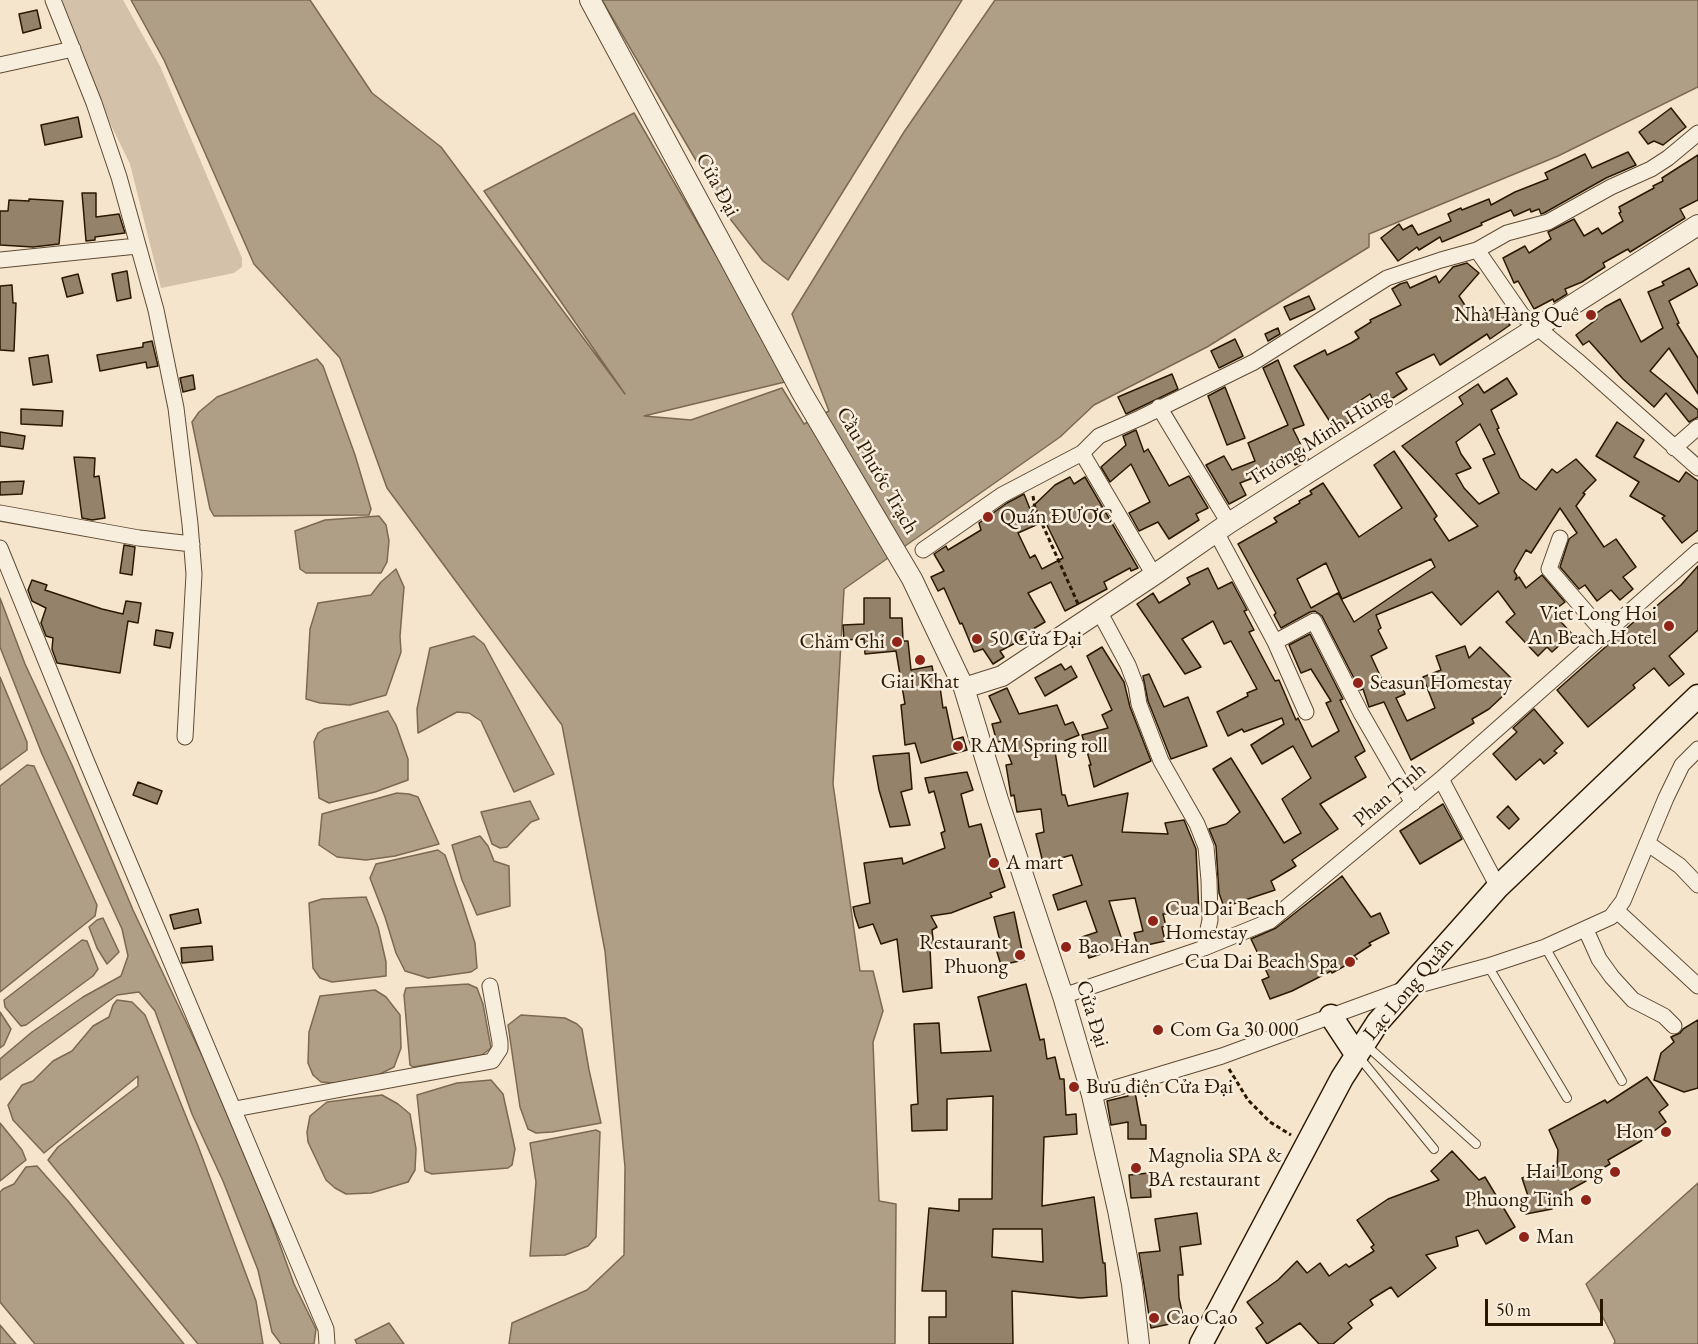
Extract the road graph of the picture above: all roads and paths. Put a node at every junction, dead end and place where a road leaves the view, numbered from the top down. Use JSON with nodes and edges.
{"nodes":[{"id":1,"x":53,"y":0,"type":"edge"},
{"id":2,"x":590,"y":0,"type":"edge"},
{"id":3,"x":73,"y":49,"type":"junction"},
{"id":4,"x":0,"y":65,"type":"edge"},
{"id":5,"x":1698,"y":133,"type":"edge"},
{"id":6,"x":1698,"y":225,"type":"edge"},
{"id":7,"x":137,"y":246,"type":"junction"},
{"id":8,"x":1477,"y":250,"type":"junction"},
{"id":9,"x":0,"y":260,"type":"edge"},
{"id":10,"x":1539,"y":328,"type":"junction"},
{"id":11,"x":802,"y":393,"type":"joint"},
{"id":12,"x":1159,"y":407,"type":"junction"},
{"id":13,"x":1698,"y":427,"type":"edge"},
{"id":14,"x":1674,"y":448,"type":"junction"},
{"id":15,"x":1082,"y":453,"type":"junction"},
{"id":16,"x":1698,"y":468,"type":"edge"},
{"id":17,"x":1030,"y":480,"type":"junction"},
{"id":18,"x":0,"y":513,"type":"edge"},
{"id":19,"x":1222,"y":528,"type":"junction"},
{"id":20,"x":1560,"y":538,"type":"dead end"},
{"id":21,"x":192,"y":544,"type":"junction"},
{"id":22,"x":0,"y":548,"type":"edge"},
{"id":23,"x":923,"y":550,"type":"dead end"},
{"id":24,"x":1698,"y":550,"type":"edge"},
{"id":25,"x":909,"y":574,"type":"joint"},
{"id":26,"x":1154,"y":575,"type":"junction"},
{"id":27,"x":1093,"y":616,"type":"junction"},
{"id":28,"x":1605,"y":634,"type":"junction"},
{"id":29,"x":1275,"y":642,"type":"junction"},
{"id":30,"x":964,"y":687,"type":"junction"},
{"id":31,"x":1698,"y":696,"type":"edge"},
{"id":32,"x":1306,"y":712,"type":"dead end"},
{"id":33,"x":184,"y":737,"type":"dead end"},
{"id":34,"x":1698,"y":749,"type":"edge"},
{"id":35,"x":1441,"y":779,"type":"junction"},
{"id":36,"x":1413,"y":803,"type":"junction"},
{"id":37,"x":1647,"y":843,"type":"junction"},
{"id":38,"x":1698,"y":885,"type":"edge"},
{"id":39,"x":1498,"y":887,"type":"junction"},
{"id":40,"x":1616,"y":910,"type":"junction"},
{"id":41,"x":1586,"y":930,"type":"junction"},
{"id":42,"x":1545,"y":947,"type":"junction"},
{"id":43,"x":1204,"y":948,"type":"junction"},
{"id":44,"x":1488,"y":966,"type":"junction"},
{"id":45,"x":490,"y":986,"type":"dead end"},
{"id":46,"x":1698,"y":986,"type":"edge"},
{"id":47,"x":1408,"y":988,"type":"junction"},
{"id":48,"x":1063,"y":996,"type":"junction"},
{"id":49,"x":1331,"y":1016,"type":"junction"},
{"id":50,"x":1674,"y":1026,"type":"dead end"},
{"id":51,"x":1360,"y":1048,"type":"junction"},
{"id":52,"x":1222,"y":1056,"type":"junction"},
{"id":53,"x":1622,"y":1081,"type":"dead end"},
{"id":54,"x":1092,"y":1095,"type":"junction"},
{"id":55,"x":1567,"y":1098,"type":"dead end"},
{"id":56,"x":235,"y":1109,"type":"junction"},
{"id":57,"x":1305,"y":1144,"type":"junction"},
{"id":58,"x":1476,"y":1144,"type":"dead end"},
{"id":59,"x":1434,"y":1149,"type":"dead end"},
{"id":60,"x":327,"y":1344,"type":"edge"},
{"id":61,"x":1139,"y":1344,"type":"edge"},
{"id":62,"x":1201,"y":1344,"type":"edge"}],
"edges":[{"from":1,"to":3,"type":"street"},
{"from":2,"to":11,"type":"street","name":"Cửa Đại"},
{"from":3,"to":4,"type":"street"},
{"from":3,"to":7,"type":"street"},
{"from":5,"to":8,"type":"street"},
{"from":6,"to":10,"type":"street","name":"Trương Minh Hùng"},
{"from":7,"to":9,"type":"street"},
{"from":7,"to":21,"type":"street"},
{"from":8,"to":10,"type":"street"},
{"from":8,"to":12,"type":"street"},
{"from":10,"to":14,"type":"street"},
{"from":10,"to":19,"type":"street","name":"Trương Minh Hùng"},
{"from":11,"to":25,"type":"street","name":"Cầu Phước Trạch"},
{"from":12,"to":15,"type":"street"},
{"from":12,"to":19,"type":"street"},
{"from":13,"to":14,"type":"street"},
{"from":14,"to":16,"type":"street"},
{"from":15,"to":17,"type":"street"},
{"from":15,"to":26,"type":"street"},
{"from":17,"to":23,"type":"street"},
{"from":17,"to":27,"type":"path"},
{"from":18,"to":21,"type":"street"},
{"from":19,"to":26,"type":"street","name":"Trương Minh Hùng"},
{"from":19,"to":29,"type":"street"},
{"from":20,"to":28,"type":"street"},
{"from":21,"to":33,"type":"street"},
{"from":22,"to":56,"type":"street"},
{"from":24,"to":28,"type":"street","name":"Phan Tình"},
{"from":25,"to":30,"type":"street","name":"Cửa Đại"},
{"from":26,"to":27,"type":"street","name":"Trương Minh Hùng"},
{"from":27,"to":30,"type":"street","name":"Trương Minh Hùng"},
{"from":27,"to":43,"type":"street"},
{"from":28,"to":35,"type":"street","name":"Phan Tình"},
{"from":29,"to":32,"type":"street"},
{"from":29,"to":36,"type":"street"},
{"from":30,"to":48,"type":"street","name":"Cửa Đại"},
{"from":31,"to":39,"type":"main road","name":"Lạc Long Quân"},
{"from":34,"to":37,"type":"street"},
{"from":35,"to":36,"type":"street","name":"Phan Tình"},
{"from":35,"to":39,"type":"street"},
{"from":36,"to":43,"type":"street","name":"Phan Tình"},
{"from":37,"to":38,"type":"street"},
{"from":37,"to":40,"type":"street"},
{"from":39,"to":47,"type":"main road","name":"Lạc Long Quân"},
{"from":40,"to":41,"type":"street"},
{"from":40,"to":46,"type":"street"},
{"from":41,"to":42,"type":"street"},
{"from":41,"to":50,"type":"street"},
{"from":42,"to":44,"type":"street"},
{"from":42,"to":53,"type":"lane"},
{"from":43,"to":48,"type":"street","name":"Phan Tình"},
{"from":44,"to":47,"type":"street"},
{"from":44,"to":55,"type":"lane"},
{"from":45,"to":56,"type":"street"},
{"from":47,"to":49,"type":"street"},
{"from":47,"to":51,"type":"main road","name":"Lạc Long Quân"},
{"from":48,"to":54,"type":"street","name":"Cửa Đại"},
{"from":49,"to":51,"type":"main road"},
{"from":49,"to":52,"type":"street"},
{"from":51,"to":57,"type":"main road","name":"Lạc Long Quân"},
{"from":51,"to":58,"type":"lane"},
{"from":51,"to":59,"type":"lane"},
{"from":52,"to":54,"type":"street"},
{"from":52,"to":57,"type":"path"},
{"from":54,"to":61,"type":"street","name":"Cửa Đại"},
{"from":56,"to":60,"type":"street"},
{"from":57,"to":62,"type":"main road","name":"Lạc Long Quân"}]}
